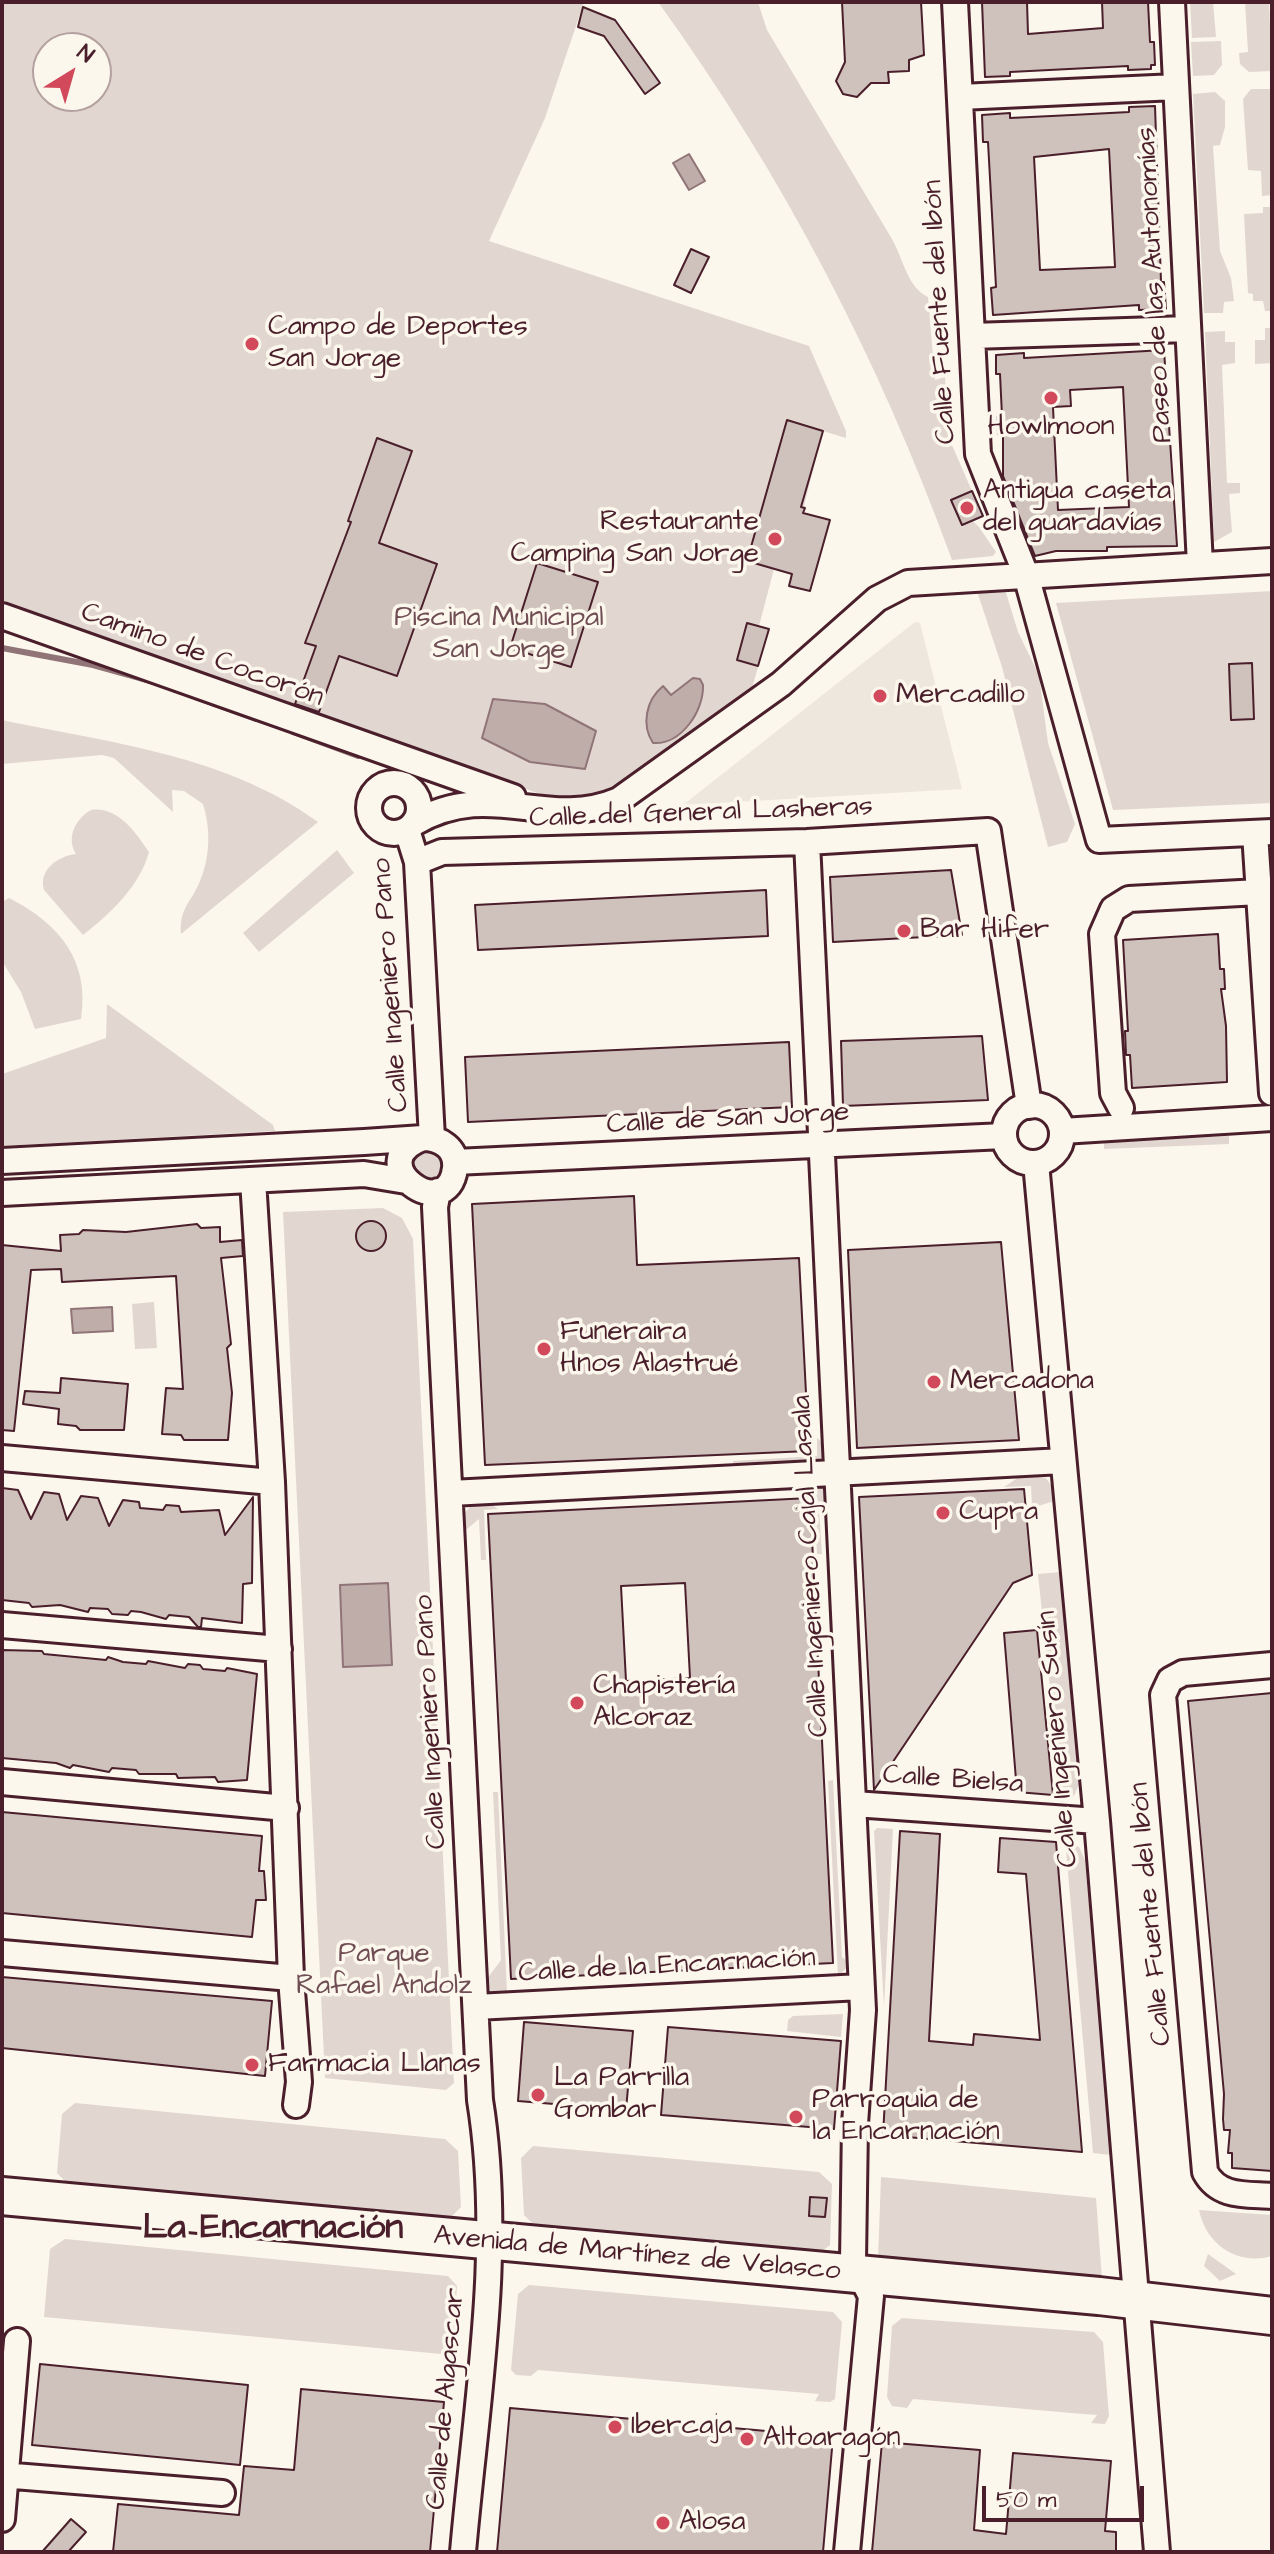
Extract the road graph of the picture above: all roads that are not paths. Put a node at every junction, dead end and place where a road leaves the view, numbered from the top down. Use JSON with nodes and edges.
{"nodes":[{"id":1,"x":955,"y":2,"type":"edge"},
{"id":2,"x":1172,"y":2,"type":"edge"},
{"id":3,"x":1176,"y":87,"type":"junction"},
{"id":4,"x":960,"y":97,"type":"junction"},
{"id":5,"x":1188,"y":329,"type":"junction"},
{"id":6,"x":972,"y":336,"type":"junction"},
{"id":7,"x":1272,"y":561,"type":"edge"},
{"id":8,"x":1200,"y":565,"type":"junction"},
{"id":9,"x":1026,"y":575,"type":"junction"},
{"id":10,"x":2,"y":616,"type":"edge"},
{"id":11,"x":383,"y":752,"type":"junction"},
{"id":12,"x":405,"y":787,"type":"junction"},
{"id":13,"x":490,"y":788,"type":"junction"},
{"id":14,"x":541,"y":808,"type":"junction"},
{"id":15,"x":411,"y":826,"type":"junction"},
{"id":16,"x":1263,"y":832,"type":"edge"},
{"id":17,"x":807,"y":842,"type":"junction"},
{"id":18,"x":417,"y":862,"type":"junction"},
{"id":19,"x":1259,"y":892,"type":"junction"},
{"id":20,"x":1272,"y":1093,"type":"edge"},
{"id":21,"x":1029,"y":1106,"type":"junction"},
{"id":22,"x":1121,"y":1108,"type":"dead end"},
{"id":23,"x":1272,"y":1118,"type":"edge"},
{"id":24,"x":1062,"y":1131,"type":"junction"},
{"id":25,"x":1004,"y":1136,"type":"junction"},
{"id":26,"x":427,"y":1138,"type":"junction"},
{"id":27,"x":821,"y":1147,"type":"junction"},
{"id":28,"x":2,"y":1161,"type":"edge"},
{"id":29,"x":455,"y":1162,"type":"junction"},
{"id":30,"x":1036,"y":1163,"type":"junction"},
{"id":31,"x":253,"y":1180,"type":"junction"},
{"id":32,"x":406,"y":1181,"type":"junction"},
{"id":33,"x":438,"y":1191,"type":"junction"},
{"id":34,"x":2,"y":1193,"type":"edge"},
{"id":35,"x":2,"y":1458,"type":"edge"},
{"id":36,"x":1063,"y":1461,"type":"junction"},
{"id":37,"x":838,"y":1473,"type":"junction"},
{"id":38,"x":272,"y":1482,"type":"junction"},
{"id":39,"x":451,"y":1493,"type":"junction"},
{"id":40,"x":2,"y":1625,"type":"edge"},
{"id":41,"x":279,"y":1649,"type":"junction"},
{"id":42,"x":1272,"y":1665,"type":"edge"},
{"id":43,"x":2,"y":1782,"type":"edge"},
{"id":44,"x":854,"y":1804,"type":"junction"},
{"id":45,"x":286,"y":1808,"type":"junction"},
{"id":46,"x":1097,"y":1821,"type":"junction"},
{"id":47,"x":2,"y":1953,"type":"edge"},
{"id":48,"x":291,"y":1978,"type":"junction"},
{"id":49,"x":861,"y":1987,"type":"junction"},
{"id":50,"x":476,"y":2007,"type":"junction"},
{"id":51,"x":296,"y":2105,"type":"dead end"},
{"id":52,"x":2,"y":2196,"type":"edge"},
{"id":53,"x":1272,"y":2196,"type":"edge"},
{"id":54,"x":2,"y":2216,"type":"edge"},
{"id":55,"x":489,"y":2251,"type":"junction"},
{"id":56,"x":866,"y":2285,"type":"junction"},
{"id":57,"x":1272,"y":2292,"type":"edge"},
{"id":58,"x":1228,"y":2309,"type":"junction"},
{"id":59,"x":1136,"y":2310,"type":"junction"},
{"id":60,"x":1272,"y":2316,"type":"edge"},
{"id":61,"x":1272,"y":2330,"type":"edge"},
{"id":62,"x":17,"y":2341,"type":"dead end"},
{"id":63,"x":4,"y":2475,"type":"edge"},
{"id":64,"x":222,"y":2493,"type":"dead end"},
{"id":65,"x":2,"y":2519,"type":"edge"},
{"id":66,"x":463,"y":2552,"type":"edge"},
{"id":67,"x":847,"y":2552,"type":"edge"},
{"id":68,"x":1157,"y":2552,"type":"edge"}],
"edges":[{"from":1,"to":4,"type":"street","name":"Calle Fuente del Ibón"},
{"from":2,"to":3,"type":"street","name":"Paseo de las Autonomías"},
{"from":3,"to":4,"type":"street"},
{"from":3,"to":5,"type":"street","name":"Paseo de las Autonomías"},
{"from":4,"to":6,"type":"street","name":"Calle Fuente del Ibón"},
{"from":5,"to":6,"type":"street"},
{"from":5,"to":8,"type":"street","name":"Paseo de las Autonomías"},
{"from":6,"to":9,"type":"street","name":"Calle Fuente del Ibón"},
{"from":7,"to":8,"type":"street"},
{"from":8,"to":9,"type":"street"},
{"from":9,"to":14,"type":"street"},
{"from":9,"to":16,"type":"street","name":"Calle Fuente del Ibón"},
{"from":10,"to":11,"type":"street","name":"Camino de Cocorón"},
{"from":11,"to":12,"type":"street"},
{"from":11,"to":13,"type":"street","name":"Camino de Cocorón"},
{"from":12,"to":13,"type":"street","name":"Camino de Cocorón"},
{"from":12,"to":15,"type":"street"},
{"from":12,"to":15,"type":"street"},
{"from":13,"to":14,"type":"street","name":"Camino de Cocorón"},
{"from":14,"to":15,"type":"street"},
{"from":15,"to":18,"type":"street","name":"Calle Ingeniero Pano"},
{"from":16,"to":19,"type":"street"},
{"from":17,"to":18,"type":"street","name":"Calle del General Lasheras"},
{"from":17,"to":21,"type":"street","name":"Calle del General Lasheras"},
{"from":17,"to":27,"type":"street","name":"Calle Ingeniero Cajal Lasala"},
{"from":18,"to":26,"type":"street","name":"Calle Ingeniero Pano"},
{"from":19,"to":20,"type":"street"},
{"from":19,"to":22,"type":"street"},
{"from":21,"to":24,"type":"street"},
{"from":21,"to":25,"type":"street"},
{"from":23,"to":24,"type":"street"},
{"from":24,"to":30,"type":"street"},
{"from":25,"to":27,"type":"street","name":"Calle de San Jorge"},
{"from":25,"to":30,"type":"street"},
{"from":26,"to":28,"type":"street"},
{"from":26,"to":29,"type":"street"},
{"from":26,"to":32,"type":"street"},
{"from":27,"to":29,"type":"street","name":"Calle de San Jorge"},
{"from":27,"to":37,"type":"street","name":"Calle Ingeniero Cajal Lasala"},
{"from":29,"to":33,"type":"street"},
{"from":30,"to":36,"type":"street","name":"Calle Ingeniero Susín"},
{"from":31,"to":32,"type":"street"},
{"from":31,"to":34,"type":"street"},
{"from":31,"to":38,"type":"street"},
{"from":32,"to":33,"type":"street"},
{"from":33,"to":39,"type":"street","name":"Calle Ingeniero Pano"},
{"from":35,"to":38,"type":"street"},
{"from":36,"to":37,"type":"street"},
{"from":36,"to":46,"type":"street","name":"Calle Ingeniero Susín"},
{"from":37,"to":39,"type":"street"},
{"from":37,"to":44,"type":"street","name":"Calle Ingeniero Cajal Lasala"},
{"from":38,"to":41,"type":"street"},
{"from":39,"to":50,"type":"street","name":"Calle Ingeniero Pano"},
{"from":40,"to":41,"type":"street"},
{"from":41,"to":45,"type":"street"},
{"from":42,"to":53,"type":"street","name":"Calle Fuente del Ibón"},
{"from":43,"to":45,"type":"street"},
{"from":44,"to":46,"type":"street","name":"Calle Bielsa"},
{"from":44,"to":49,"type":"street","name":"Calle Ingeniero Cajal Lasala"},
{"from":45,"to":48,"type":"street"},
{"from":46,"to":59,"type":"street","name":"Calle Ingeniero Susín"},
{"from":47,"to":48,"type":"street"},
{"from":48,"to":51,"type":"street"},
{"from":49,"to":50,"type":"street","name":"Calle de la Encarnación"},
{"from":49,"to":56,"type":"street","name":"Calle Ingeniero Cajal Lasala"},
{"from":50,"to":55,"type":"street","name":"Calle Ingeniero Pano"},
{"from":52,"to":55,"type":"highway","name":"Avenida de Martínez de Velasco"},
{"from":54,"to":55,"type":"highway","name":"Avenida de Martínez de Velasco"},
{"from":55,"to":56,"type":"highway","name":"Avenida de Martínez de Velasco"},
{"from":55,"to":66,"type":"street","name":"Calle de Algascar"},
{"from":56,"to":59,"type":"highway","name":"Avenida de Martínez de Velasco"},
{"from":56,"to":67,"type":"street","name":"Calle Ingeniero Cajal Lasala"},
{"from":57,"to":58,"type":"highway"},
{"from":58,"to":59,"type":"highway","name":"Avenida de Martínez de Velasco"},
{"from":58,"to":60,"type":"highway","name":"Avenida de Martínez de Velasco"},
{"from":59,"to":61,"type":"highway","name":"Avenida de Martínez de Velasco"},
{"from":59,"to":68,"type":"street","name":"Calle Ingeniero Susín"},
{"from":62,"to":63,"type":"street"},
{"from":63,"to":64,"type":"street"},
{"from":63,"to":65,"type":"street"}]}
